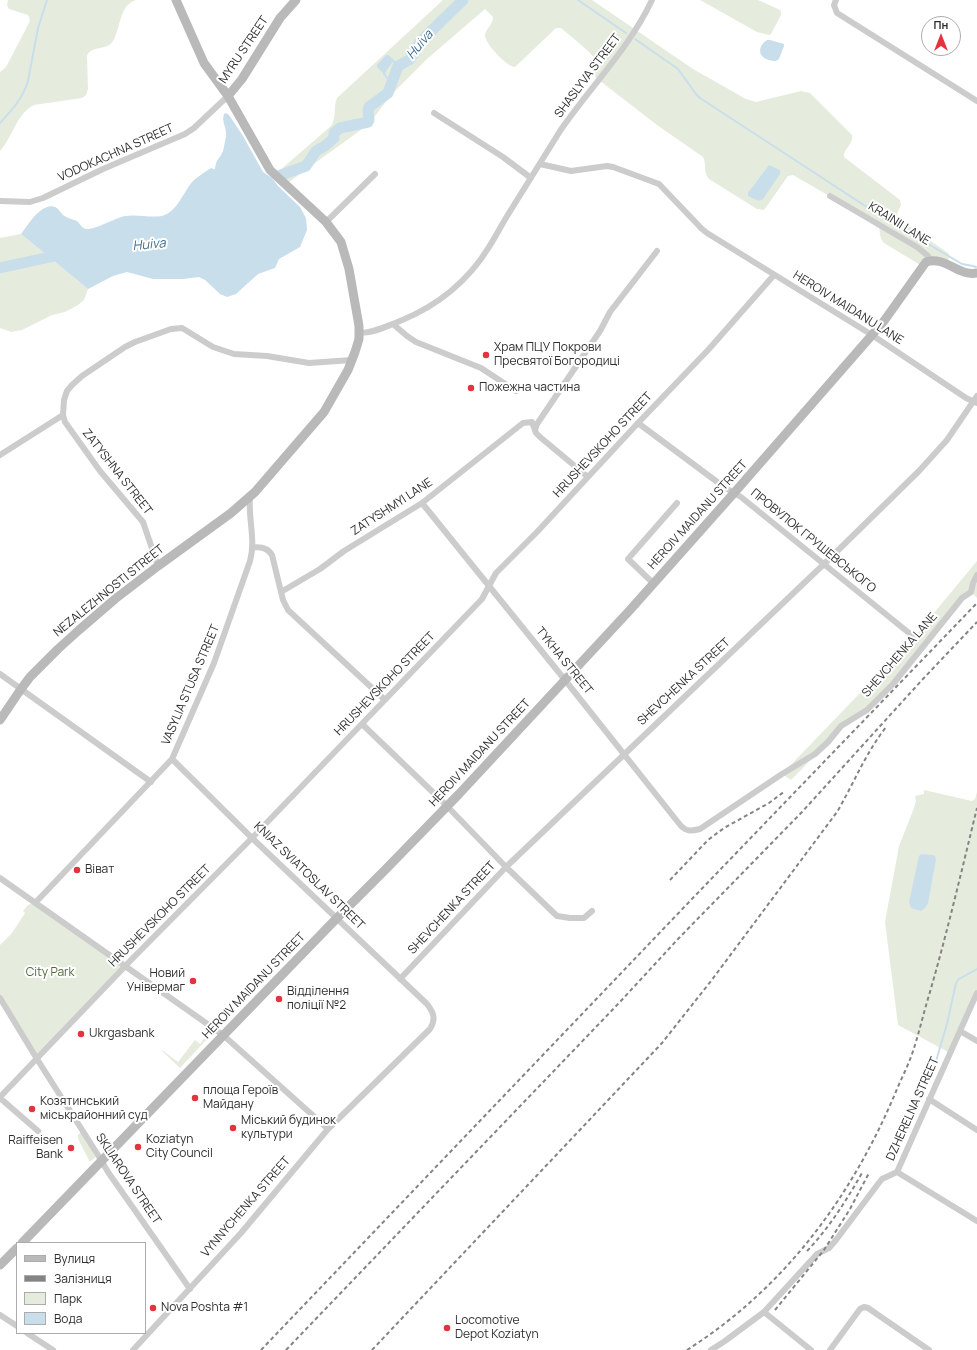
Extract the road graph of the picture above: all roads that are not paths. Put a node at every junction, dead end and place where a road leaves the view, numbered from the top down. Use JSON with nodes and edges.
{"nodes":[{"id":1,"x":176,"y":0,"type":"edge"},
{"id":2,"x":296,"y":0,"type":"edge"},
{"id":3,"x":652,"y":0,"type":"edge"},
{"id":4,"x":836,"y":0,"type":"edge"},
{"id":5,"x":228,"y":96,"type":"junction"},
{"id":6,"x":977,"y":102,"type":"edge"},
{"id":7,"x":434,"y":112,"type":"dead end"},
{"id":8,"x":540,"y":164,"type":"junction"},
{"id":9,"x":376,"y":174,"type":"dead end"},
{"id":10,"x":531,"y":178,"type":"junction"},
{"id":11,"x":830,"y":196,"type":"dead end"},
{"id":12,"x":0,"y":201,"type":"edge"},
{"id":13,"x":326,"y":222,"type":"junction"},
{"id":14,"x":657,"y":251,"type":"dead end"},
{"id":15,"x":931,"y":260,"type":"junction"},
{"id":16,"x":976,"y":274,"type":"edge"},
{"id":17,"x":774,"y":275,"type":"junction"},
{"id":18,"x":394,"y":324,"type":"junction"},
{"id":19,"x":360,"y":332,"type":"junction"},
{"id":20,"x":872,"y":335,"type":"junction"},
{"id":21,"x":352,"y":360,"type":"junction"},
{"id":22,"x":516,"y":391,"type":"dead end"},
{"id":23,"x":976,"y":400,"type":"edge"},
{"id":24,"x":63,"y":415,"type":"junction"},
{"id":25,"x":638,"y":423,"type":"junction"},
{"id":26,"x":535,"y":430,"type":"junction"},
{"id":27,"x":0,"y":456,"type":"edge"},
{"id":28,"x":588,"y":478,"type":"junction"},
{"id":29,"x":734,"y":493,"type":"junction"},
{"id":30,"x":250,"y":497,"type":"junction"},
{"id":31,"x":677,"y":503,"type":"dead end"},
{"id":32,"x":422,"y":504,"type":"junction"},
{"id":33,"x":253,"y":547,"type":"junction"},
{"id":34,"x":824,"y":564,"type":"junction"},
{"id":35,"x":158,"y":566,"type":"junction"},
{"id":36,"x":977,"y":575,"type":"edge"},
{"id":37,"x":654,"y":583,"type":"junction"},
{"id":38,"x":489,"y":586,"type":"junction"},
{"id":39,"x":281,"y":592,"type":"junction"},
{"id":40,"x":914,"y":637,"type":"dead end"},
{"id":41,"x":0,"y":674,"type":"edge"},
{"id":42,"x":565,"y":680,"type":"junction"},
{"id":43,"x":20,"y":689,"type":"junction"},
{"id":44,"x":385,"y":700,"type":"junction"},
{"id":45,"x":0,"y":720,"type":"edge"},
{"id":46,"x":362,"y":724,"type":"junction"},
{"id":47,"x":624,"y":754,"type":"junction"},
{"id":48,"x":172,"y":759,"type":"junction"},
{"id":49,"x":151,"y":782,"type":"junction"},
{"id":50,"x":447,"y":807,"type":"junction"},
{"id":51,"x":689,"y":831,"type":"joint"},
{"id":52,"x":252,"y":838,"type":"junction"},
{"id":53,"x":506,"y":867,"type":"junction"},
{"id":54,"x":0,"y":878,"type":"edge"},
{"id":55,"x":36,"y":902,"type":"junction"},
{"id":56,"x":592,"y":911,"type":"dead end"},
{"id":57,"x":336,"y":918,"type":"junction"},
{"id":58,"x":126,"y":966,"type":"junction"},
{"id":59,"x":400,"y":979,"type":"junction"},
{"id":60,"x":977,"y":993,"type":"edge"},
{"id":61,"x":0,"y":998,"type":"edge"},
{"id":62,"x":431,"y":1008,"type":"joint"},
{"id":63,"x":960,"y":1031,"type":"junction"},
{"id":64,"x":223,"y":1035,"type":"junction"},
{"id":65,"x":977,"y":1042,"type":"edge"},
{"id":66,"x":37,"y":1059,"type":"junction"},
{"id":67,"x":0,"y":1098,"type":"edge"},
{"id":68,"x":929,"y":1100,"type":"junction"},
{"id":69,"x":328,"y":1129,"type":"junction"},
{"id":70,"x":977,"y":1130,"type":"edge"},
{"id":71,"x":38,"y":1131,"type":"dead end"},
{"id":72,"x":102,"y":1161,"type":"junction"},
{"id":73,"x":897,"y":1172,"type":"junction"},
{"id":74,"x":977,"y":1221,"type":"edge"},
{"id":75,"x":23,"y":1242,"type":"edge"},
{"id":76,"x":16,"y":1249,"type":"edge"},
{"id":77,"x":0,"y":1265,"type":"edge"},
{"id":78,"x":190,"y":1289,"type":"junction"},
{"id":79,"x":764,"y":1312,"type":"junction"},
{"id":80,"x":0,"y":1315,"type":"edge"},
{"id":81,"x":16,"y":1325,"type":"edge"},
{"id":82,"x":29,"y":1334,"type":"edge"},
{"id":83,"x":53,"y":1350,"type":"edge"},
{"id":84,"x":133,"y":1350,"type":"edge"},
{"id":85,"x":711,"y":1350,"type":"edge"},
{"id":86,"x":811,"y":1350,"type":"edge"},
{"id":87,"x":830,"y":1350,"type":"edge"},
{"id":88,"x":930,"y":1350,"type":"edge"}],
"edges":[{"from":1,"to":5,"type":"street"},
{"from":2,"to":5,"type":"street","name":"MYRU STREET"},
{"from":3,"to":8,"type":"street","name":"SHASLYVA STREET"},
{"from":4,"to":6,"type":"street"},
{"from":5,"to":12,"type":"street","name":"VODOKACHNA STREET"},
{"from":5,"to":13,"type":"street"},
{"from":7,"to":10,"type":"street"},
{"from":8,"to":10,"type":"street","name":"SHASLYVA STREET"},
{"from":8,"to":17,"type":"street","name":"HEROIV MAIDANU LANE"},
{"from":9,"to":13,"type":"street"},
{"from":10,"to":18,"type":"street","name":"SHASLYVA STREET"},
{"from":11,"to":15,"type":"street","name":"KRAINII LANE"},
{"from":13,"to":19,"type":"street"},
{"from":14,"to":26,"type":"street"},
{"from":15,"to":16,"type":"street","name":"KRAINII LANE"},
{"from":15,"to":20,"type":"street","name":"HEROIV MAIDANU STREET"},
{"from":17,"to":20,"type":"street","name":"HEROIV MAIDANU LANE"},
{"from":17,"to":25,"type":"street","name":"HRUSHEVSKOHO STREET"},
{"from":18,"to":19,"type":"street","name":"SHASLYVA STREET"},
{"from":18,"to":22,"type":"street"},
{"from":19,"to":21,"type":"street","name":"NEZALEZHNOSTI STREET"},
{"from":20,"to":23,"type":"street","name":"HEROIV MAIDANU LANE"},
{"from":20,"to":29,"type":"street","name":"HEROIV MAIDANU STREET"},
{"from":21,"to":24,"type":"street"},
{"from":21,"to":30,"type":"street","name":"NEZALEZHNOSTI STREET"},
{"from":23,"to":34,"type":"street","name":"SHEVCHENKA STREET"},
{"from":24,"to":27,"type":"street"},
{"from":24,"to":35,"type":"street","name":"ZATYSHNA STREET"},
{"from":25,"to":28,"type":"street","name":"HRUSHEVSKOHO STREET"},
{"from":25,"to":29,"type":"street","name":"ПРОВУЛОК ГРУШЕВСЬКОГО"},
{"from":26,"to":28,"type":"street"},
{"from":26,"to":32,"type":"street","name":"ZATYSHMYI LANE"},
{"from":28,"to":38,"type":"street","name":"HRUSHEVSKOHO STREET"},
{"from":29,"to":34,"type":"street","name":"ПРОВУЛОК ГРУШЕВСЬКОГО"},
{"from":29,"to":37,"type":"street","name":"HEROIV MAIDANU STREET"},
{"from":30,"to":33,"type":"street","name":"VASYLIA STUSA STREET"},
{"from":30,"to":35,"type":"street","name":"NEZALEZHNOSTI STREET"},
{"from":31,"to":37,"type":"street"},
{"from":32,"to":38,"type":"street","name":"TYKHA STREET"},
{"from":32,"to":39,"type":"street","name":"ZATYSHMYI LANE"},
{"from":33,"to":39,"type":"street"},
{"from":33,"to":48,"type":"street","name":"VASYLIA STUSA STREET"},
{"from":34,"to":40,"type":"street","name":"ПРОВУЛОК ГРУШЕВСЬКОГО"},
{"from":34,"to":47,"type":"street","name":"SHEVCHENKA STREET"},
{"from":35,"to":43,"type":"street","name":"NEZALEZHNOSTI STREET"},
{"from":36,"to":51,"type":"street","name":"SHEVCHENKA LANE"},
{"from":37,"to":42,"type":"street","name":"HEROIV MAIDANU STREET"},
{"from":38,"to":42,"type":"street","name":"TYKHA STREET"},
{"from":38,"to":44,"type":"street","name":"HRUSHEVSKOHO STREET"},
{"from":39,"to":44,"type":"street"},
{"from":41,"to":43,"type":"street"},
{"from":42,"to":47,"type":"street","name":"TYKHA STREET"},
{"from":42,"to":50,"type":"street","name":"HEROIV MAIDANU STREET"},
{"from":43,"to":45,"type":"street","name":"NEZALEZHNOSTI STREET"},
{"from":43,"to":49,"type":"street"},
{"from":44,"to":46,"type":"street","name":"HRUSHEVSKOHO STREET"},
{"from":46,"to":50,"type":"street"},
{"from":46,"to":52,"type":"street","name":"HRUSHEVSKOHO STREET"},
{"from":47,"to":51,"type":"street","name":"TYKHA STREET"},
{"from":47,"to":53,"type":"street","name":"SHEVCHENKA STREET"},
{"from":48,"to":49,"type":"street","name":"VASYLIA STUSA STREET"},
{"from":48,"to":52,"type":"street","name":"KNIAZ SVIATOSLAV STREET"},
{"from":49,"to":55,"type":"street","name":"VASYLIA STUSA STREET"},
{"from":50,"to":53,"type":"street"},
{"from":50,"to":57,"type":"street","name":"HEROIV MAIDANU STREET"},
{"from":52,"to":57,"type":"street","name":"KNIAZ SVIATOSLAV STREET"},
{"from":52,"to":58,"type":"street","name":"HRUSHEVSKOHO STREET"},
{"from":53,"to":56,"type":"street"},
{"from":53,"to":59,"type":"street","name":"SHEVCHENKA STREET"},
{"from":54,"to":55,"type":"street"},
{"from":55,"to":58,"type":"street"},
{"from":57,"to":59,"type":"street","name":"KNIAZ SVIATOSLAV STREET"},
{"from":57,"to":64,"type":"street","name":"HEROIV MAIDANU STREET"},
{"from":58,"to":64,"type":"street"},
{"from":58,"to":66,"type":"street","name":"HRUSHEVSKOHO STREET"},
{"from":59,"to":62,"type":"street","name":"KNIAZ SVIATOSLAV STREET"},
{"from":60,"to":63,"type":"street","name":"DZHERELNA STREET"},
{"from":61,"to":66,"type":"street","name":"SKLIAROVA STREET"},
{"from":62,"to":69,"type":"street","name":"VYNNYCHENKA STREET"},
{"from":63,"to":65,"type":"street"},
{"from":63,"to":68,"type":"street","name":"DZHERELNA STREET"},
{"from":64,"to":69,"type":"street"},
{"from":64,"to":72,"type":"street","name":"HEROIV MAIDANU STREET"},
{"from":66,"to":67,"type":"street","name":"HRUSHEVSKOHO STREET"},
{"from":66,"to":72,"type":"street","name":"SKLIAROVA STREET"},
{"from":67,"to":71,"type":"street"},
{"from":68,"to":70,"type":"street"},
{"from":68,"to":73,"type":"street","name":"DZHERELNA STREET"},
{"from":69,"to":78,"type":"street","name":"VYNNYCHENKA STREET"},
{"from":72,"to":75,"type":"street","name":"HEROIV MAIDANU STREET"},
{"from":72,"to":78,"type":"street","name":"SKLIAROVA STREET"},
{"from":73,"to":74,"type":"street"},
{"from":73,"to":79,"type":"street","name":"DZHERELNA STREET"},
{"from":76,"to":77,"type":"street"},
{"from":78,"to":84,"type":"street","name":"VYNNYCHENKA STREET"},
{"from":79,"to":85,"type":"street","name":"DZHERELNA STREET"},
{"from":79,"to":86,"type":"street"},
{"from":80,"to":81,"type":"street"},
{"from":82,"to":83,"type":"street"},
{"from":87,"to":88,"type":"street"}]}
